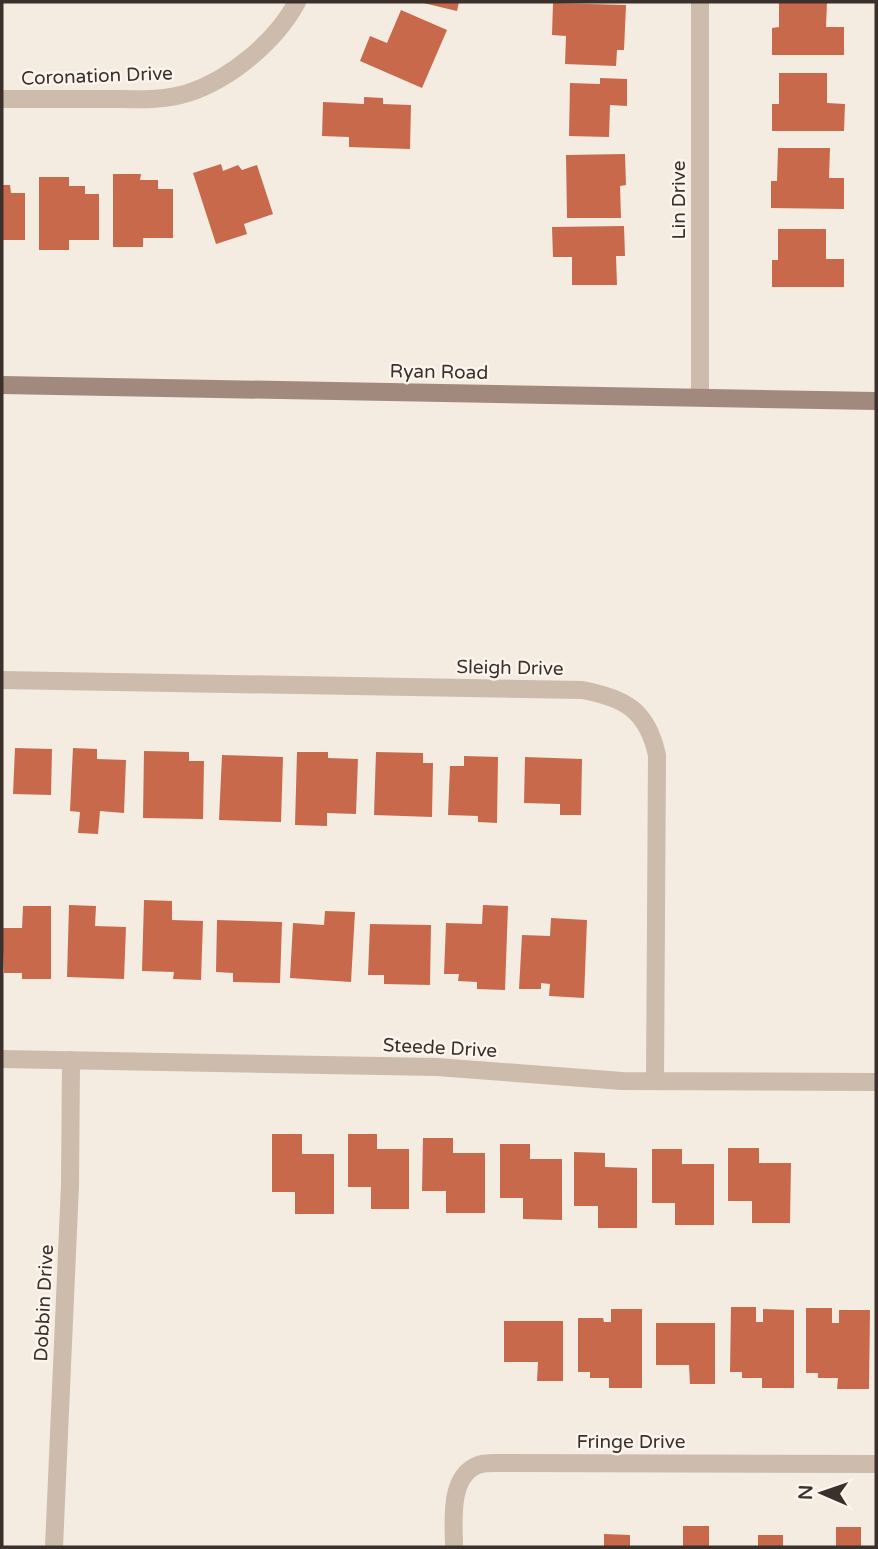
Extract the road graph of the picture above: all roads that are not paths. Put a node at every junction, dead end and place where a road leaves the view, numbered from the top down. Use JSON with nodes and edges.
{"nodes":[{"id":1,"x":700,"y":2,"type":"edge"},
{"id":2,"x":294,"y":8,"type":"edge"},
{"id":3,"x":2,"y":100,"type":"edge"},
{"id":4,"x":2,"y":385,"type":"edge"},
{"id":5,"x":700,"y":397,"type":"junction"},
{"id":6,"x":876,"y":401,"type":"edge"},
{"id":7,"x":2,"y":680,"type":"edge"},
{"id":8,"x":2,"y":1059,"type":"edge"},
{"id":9,"x":71,"y":1060,"type":"junction"},
{"id":10,"x":655,"y":1081,"type":"junction"},
{"id":11,"x":876,"y":1082,"type":"edge"},
{"id":12,"x":876,"y":1464,"type":"edge"},
{"id":13,"x":54,"y":1547,"type":"edge"},
{"id":14,"x":454,"y":1547,"type":"edge"}],
"edges":[{"from":1,"to":5,"type":"street","name":"Lin Drive"},
{"from":2,"to":3,"type":"street","name":"Coronation Drive"},
{"from":4,"to":5,"type":"main road","name":"Ryan Road"},
{"from":5,"to":6,"type":"main road","name":"Ryan Road"},
{"from":7,"to":10,"type":"street","name":"Sleigh Drive"},
{"from":8,"to":9,"type":"street","name":"Steede Drive"},
{"from":9,"to":10,"type":"street","name":"Steede Drive"},
{"from":9,"to":13,"type":"street","name":"Dobbin Drive"},
{"from":10,"to":11,"type":"street","name":"Steede Drive"},
{"from":12,"to":14,"type":"street","name":"Fringe Drive"}]}
